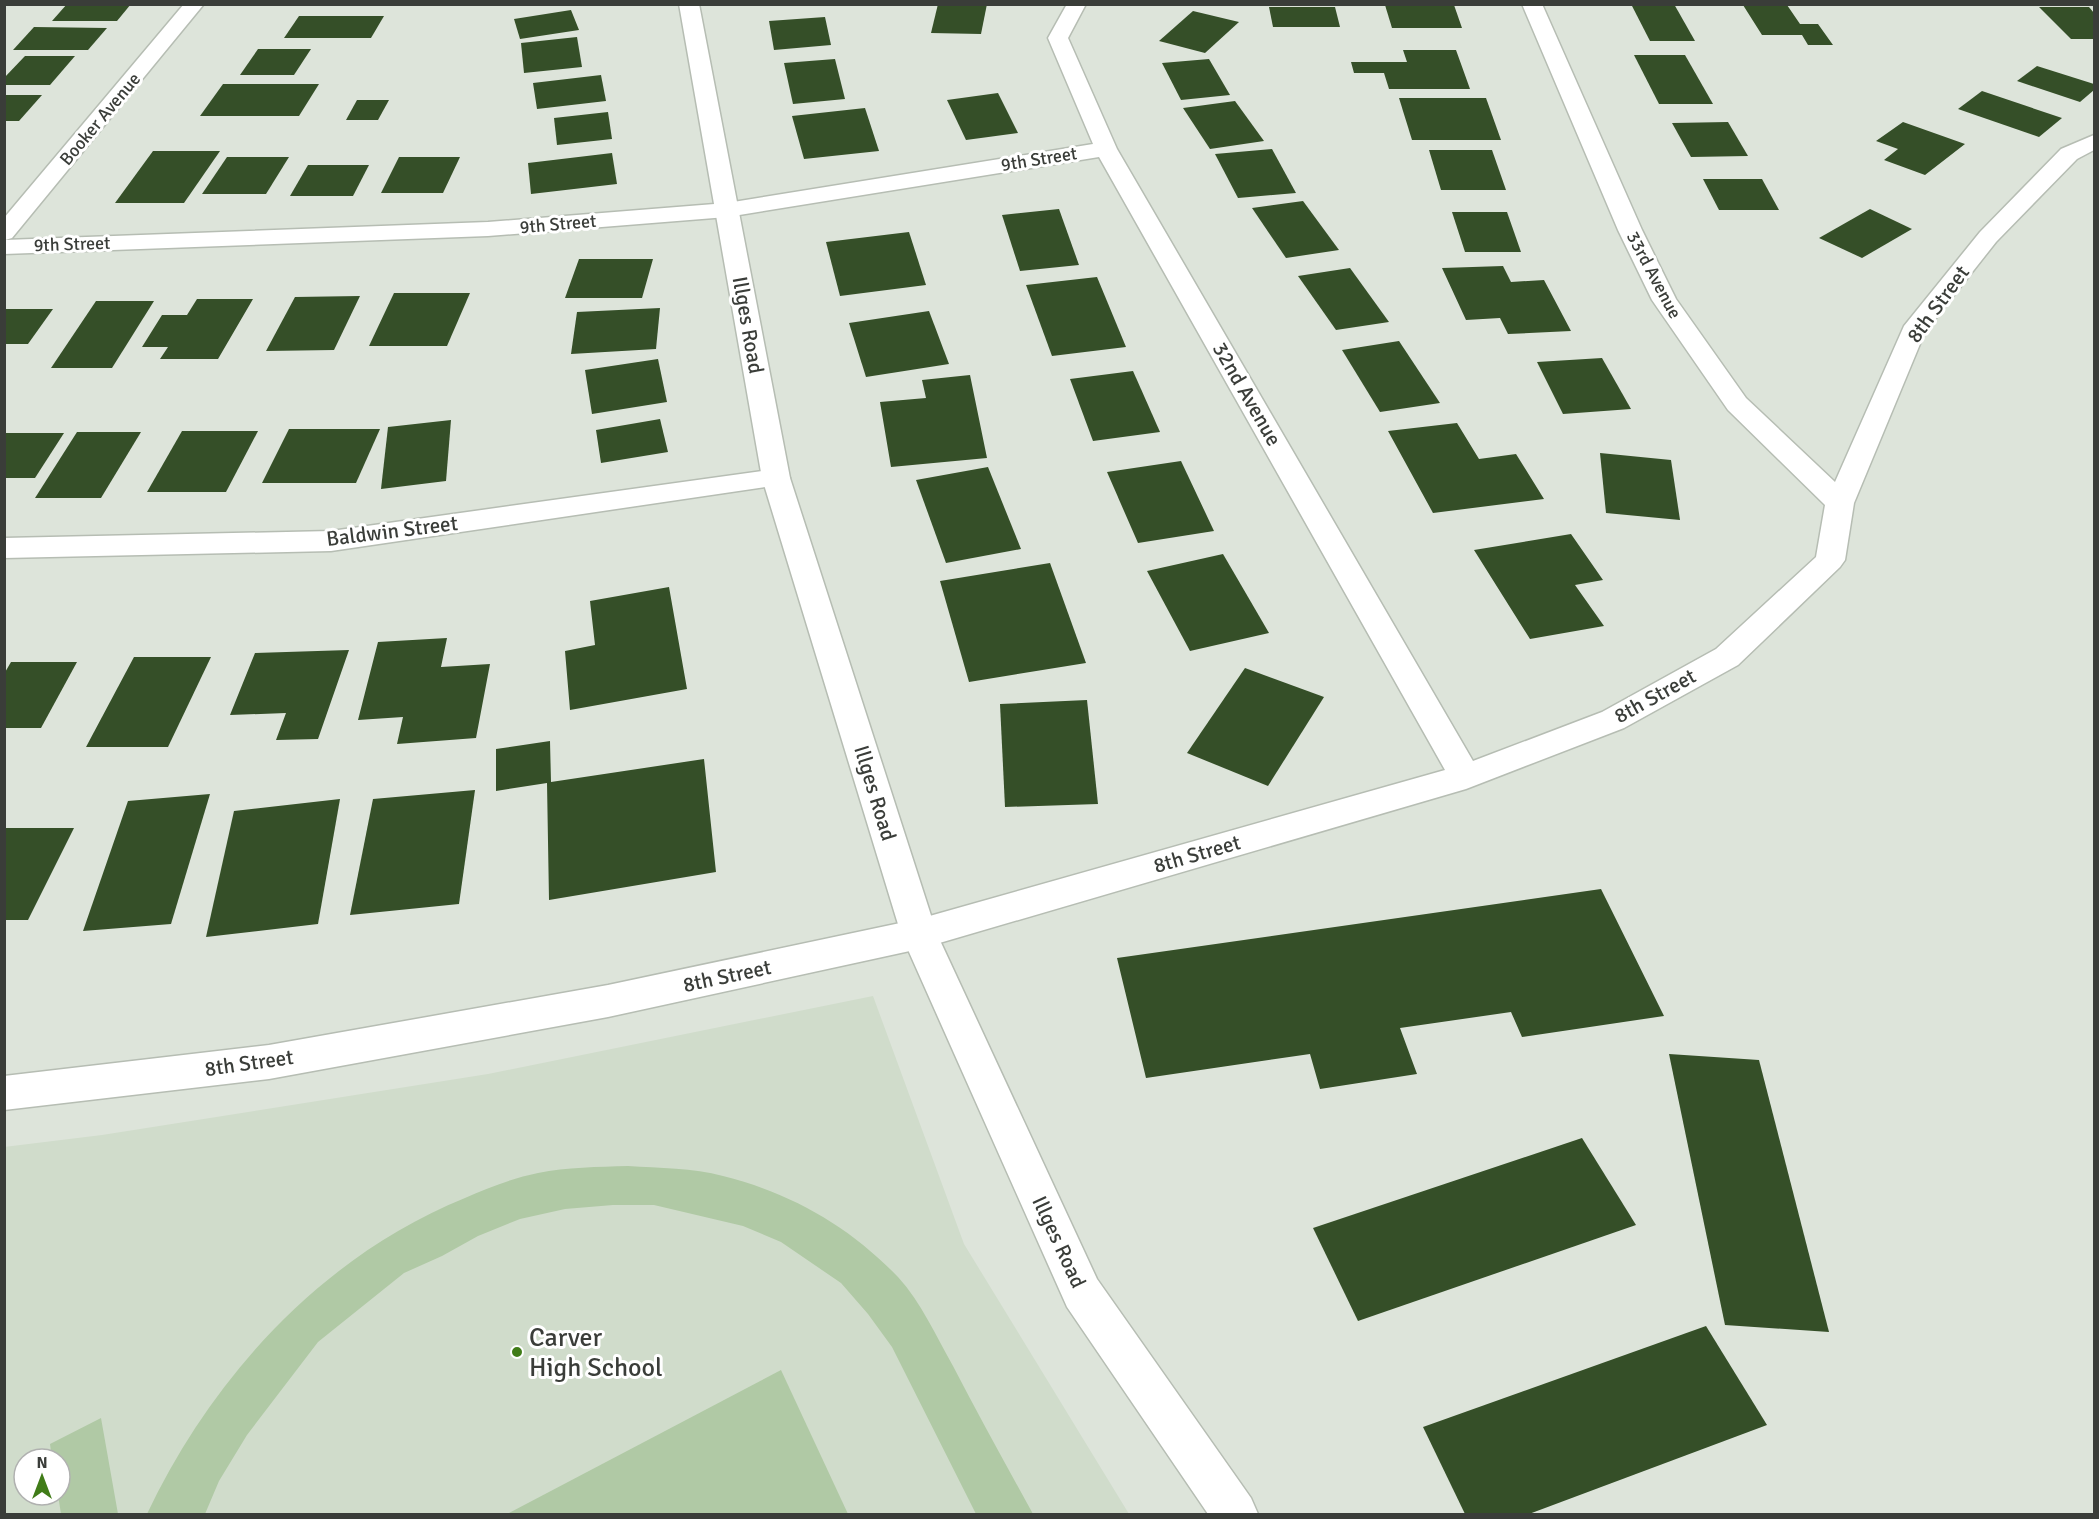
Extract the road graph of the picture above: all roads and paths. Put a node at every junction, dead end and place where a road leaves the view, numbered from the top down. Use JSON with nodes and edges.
{"nodes":[{"id":1,"x":195,"y":4,"type":"edge"},
{"id":2,"x":689,"y":4,"type":"edge"},
{"id":3,"x":1077,"y":4,"type":"edge"},
{"id":4,"x":1532,"y":4,"type":"edge"},
{"id":5,"x":2094,"y":142,"type":"edge"},
{"id":6,"x":1106,"y":148,"type":"junction"},
{"id":7,"x":727,"y":210,"type":"junction"},
{"id":8,"x":4,"y":233,"type":"edge"},
{"id":9,"x":4,"y":247,"type":"edge"},
{"id":10,"x":776,"y":478,"type":"junction"},
{"id":11,"x":1840,"y":503,"type":"junction"},
{"id":12,"x":4,"y":548,"type":"edge"},
{"id":13,"x":1467,"y":777,"type":"junction"},
{"id":14,"x":919,"y":934,"type":"junction"},
{"id":15,"x":4,"y":1093,"type":"edge"},
{"id":16,"x":1235,"y":1515,"type":"edge"}],
"edges":[{"from":1,"to":8,"type":"street","name":"Booker Avenue"},
{"from":2,"to":7,"type":"street","name":"Illges Road"},
{"from":3,"to":6,"type":"street","name":"32nd Avenue"},
{"from":4,"to":11,"type":"street","name":"33rd Avenue"},
{"from":5,"to":11,"type":"street","name":"8th Street"},
{"from":6,"to":7,"type":"street","name":"9th Street"},
{"from":6,"to":13,"type":"street","name":"32nd Avenue"},
{"from":7,"to":9,"type":"street","name":"9th Street"},
{"from":7,"to":10,"type":"street","name":"Illges Road"},
{"from":10,"to":12,"type":"street","name":"Baldwin Street"},
{"from":10,"to":14,"type":"street","name":"Illges Road"},
{"from":11,"to":13,"type":"street","name":"8th Street"},
{"from":13,"to":14,"type":"street","name":"8th Street"},
{"from":14,"to":15,"type":"street","name":"8th Street"},
{"from":14,"to":16,"type":"street","name":"Illges Road"}]}
